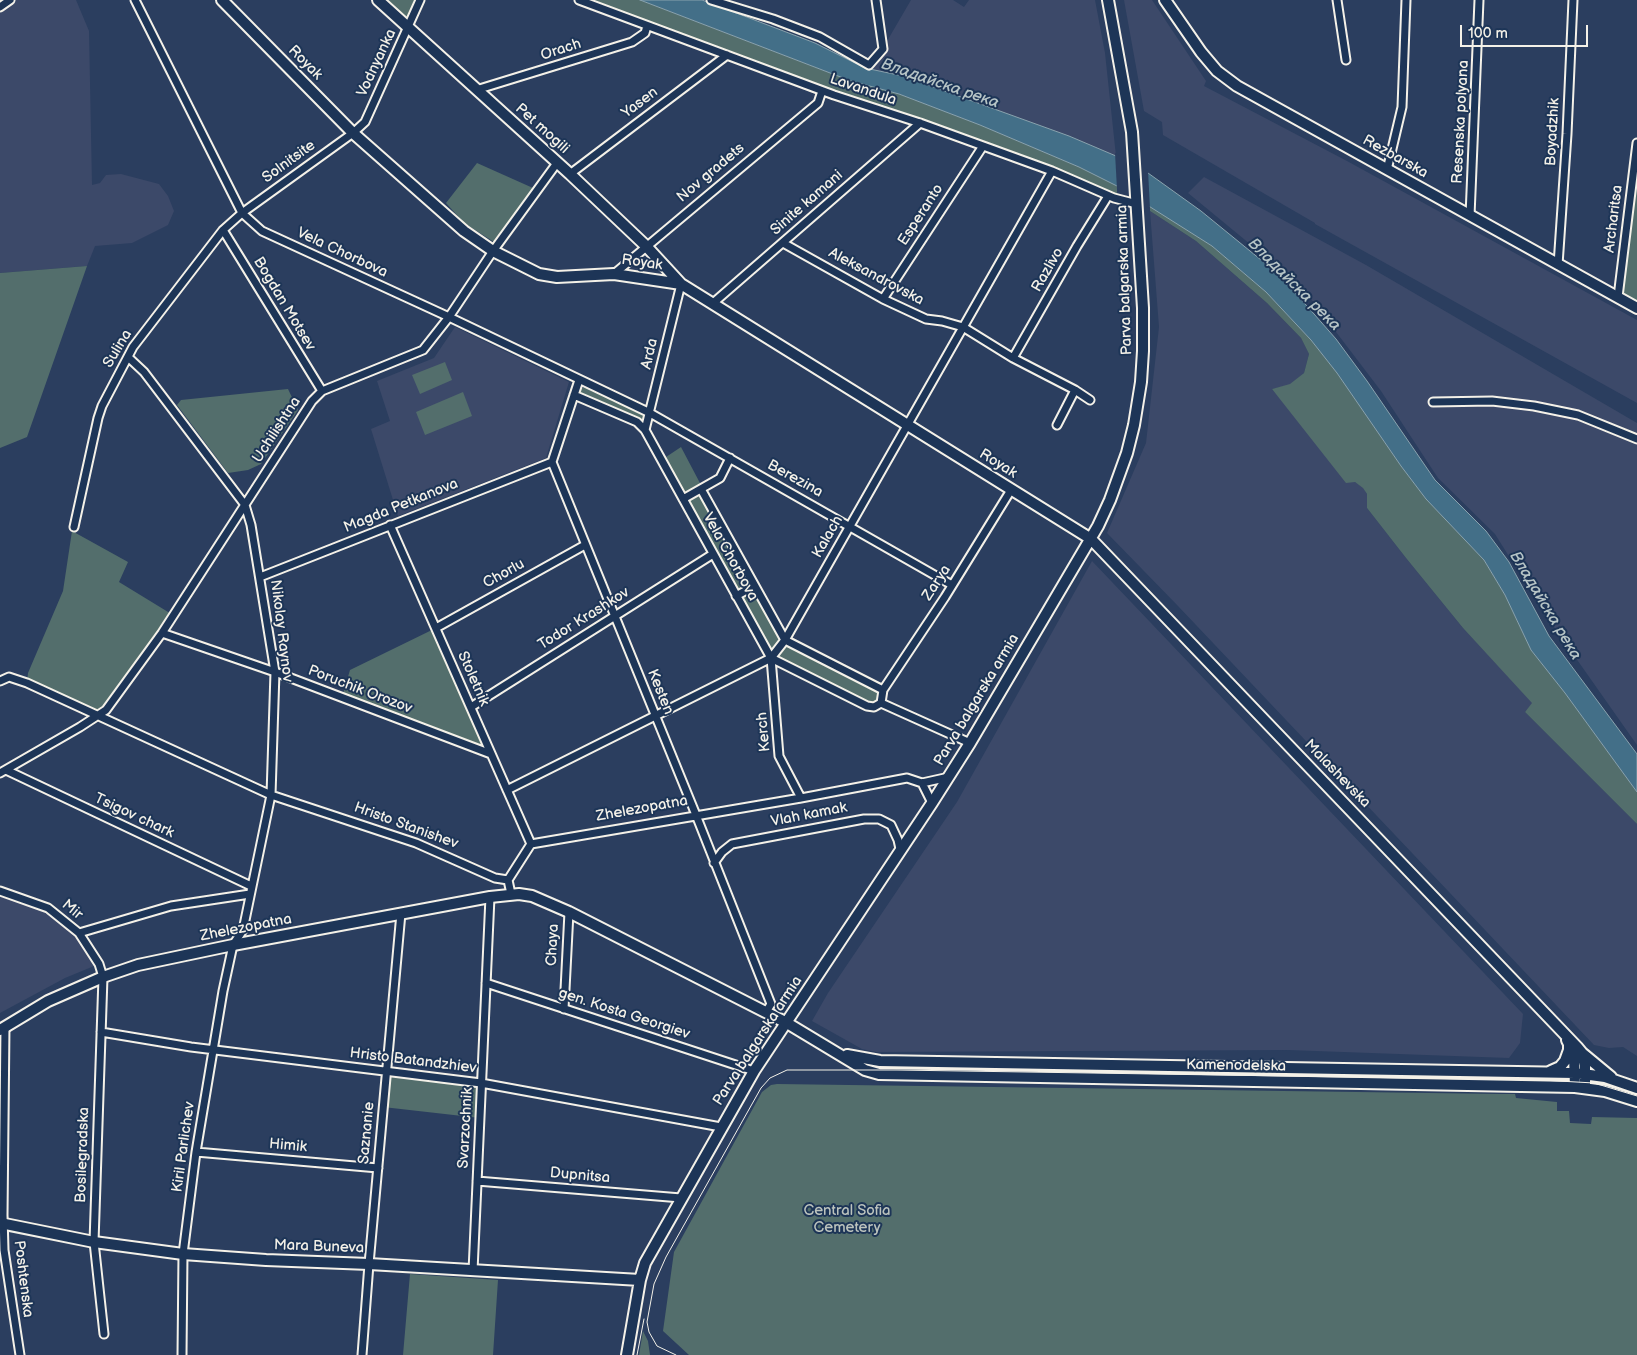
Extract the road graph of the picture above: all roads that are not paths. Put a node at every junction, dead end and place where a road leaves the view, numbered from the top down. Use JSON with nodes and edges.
{"nodes":[{"id":1,"x":10,"y":0,"type":"edge"},
{"id":2,"x":135,"y":0,"type":"edge"},
{"id":3,"x":222,"y":0,"type":"edge"},
{"id":4,"x":378,"y":0,"type":"edge"},
{"id":5,"x":420,"y":0,"type":"edge"},
{"id":6,"x":579,"y":0,"type":"edge"},
{"id":7,"x":711,"y":0,"type":"edge"},
{"id":8,"x":876,"y":0,"type":"edge"},
{"id":9,"x":1108,"y":0,"type":"edge"},
{"id":10,"x":1165,"y":0,"type":"edge"},
{"id":11,"x":1336,"y":0,"type":"edge"},
{"id":12,"x":1406,"y":0,"type":"edge"},
{"id":13,"x":1479,"y":0,"type":"edge"},
{"id":14,"x":1573,"y":0,"type":"edge"},
{"id":15,"x":0,"y":7,"type":"edge"},
{"id":16,"x":648,"y":26,"type":"junction"},
{"id":17,"x":408,"y":28,"type":"junction"},
{"id":18,"x":727,"y":55,"type":"junction"},
{"id":19,"x":1346,"y":60,"type":"dead end"},
{"id":20,"x":476,"y":90,"type":"junction"},
{"id":21,"x":822,"y":91,"type":"junction"},
{"id":22,"x":920,"y":123,"type":"junction"},
{"id":23,"x":353,"y":133,"type":"junction"},
{"id":24,"x":1637,"y":143,"type":"edge"},
{"id":25,"x":983,"y":146,"type":"junction"},
{"id":26,"x":557,"y":163,"type":"junction"},
{"id":27,"x":1387,"y":170,"type":"junction"},
{"id":28,"x":1052,"y":171,"type":"junction"},
{"id":29,"x":570,"y":174,"type":"junction"},
{"id":30,"x":1108,"y":196,"type":"junction"},
{"id":31,"x":1137,"y":204,"type":"junction"},
{"id":32,"x":242,"y":213,"type":"junction"},
{"id":33,"x":1470,"y":216,"type":"junction"},
{"id":34,"x":223,"y":230,"type":"junction"},
{"id":35,"x":782,"y":243,"type":"junction"},
{"id":36,"x":646,"y":246,"type":"junction"},
{"id":37,"x":493,"y":251,"type":"junction"},
{"id":38,"x":1558,"y":265,"type":"junction"},
{"id":39,"x":614,"y":274,"type":"junction"},
{"id":40,"x":681,"y":284,"type":"junction"},
{"id":41,"x":1618,"y":298,"type":"junction"},
{"id":42,"x":883,"y":299,"type":"junction"},
{"id":43,"x":712,"y":304,"type":"junction"},
{"id":44,"x":1637,"y":308,"type":"edge"},
{"id":45,"x":449,"y":317,"type":"junction"},
{"id":46,"x":962,"y":327,"type":"junction"},
{"id":47,"x":128,"y":357,"type":"junction"},
{"id":48,"x":1013,"y":358,"type":"junction"},
{"id":49,"x":579,"y":380,"type":"junction"},
{"id":50,"x":1075,"y":390,"type":"junction"},
{"id":51,"x":322,"y":391,"type":"junction"},
{"id":52,"x":574,"y":395,"type":"junction"},
{"id":53,"x":1090,"y":400,"type":"dead end"},
{"id":54,"x":1433,"y":402,"type":"dead end"},
{"id":55,"x":650,"y":413,"type":"junction"},
{"id":56,"x":1057,"y":425,"type":"dead end"},
{"id":57,"x":908,"y":426,"type":"junction"},
{"id":58,"x":645,"y":430,"type":"junction"},
{"id":59,"x":1637,"y":439,"type":"edge"},
{"id":60,"x":730,"y":458,"type":"junction"},
{"id":61,"x":552,"y":462,"type":"junction"},
{"id":62,"x":701,"y":489,"type":"junction"},
{"id":63,"x":1011,"y":490,"type":"junction"},
{"id":64,"x":683,"y":499,"type":"junction"},
{"id":65,"x":245,"y":505,"type":"junction"},
{"id":66,"x":390,"y":525,"type":"junction"},
{"id":67,"x":851,"y":525,"type":"junction"},
{"id":68,"x":74,"y":527,"type":"dead end"},
{"id":69,"x":1091,"y":539,"type":"junction"},
{"id":70,"x":586,"y":545,"type":"junction"},
{"id":71,"x":713,"y":554,"type":"junction"},
{"id":72,"x":260,"y":577,"type":"junction"},
{"id":73,"x":952,"y":585,"type":"junction"},
{"id":74,"x":754,"y":586,"type":"junction"},
{"id":75,"x":736,"y":596,"type":"junction"},
{"id":76,"x":614,"y":616,"type":"junction"},
{"id":77,"x":436,"y":628,"type":"junction"},
{"id":78,"x":162,"y":633,"type":"junction"},
{"id":79,"x":785,"y":640,"type":"junction"},
{"id":80,"x":771,"y":658,"type":"junction"},
{"id":81,"x":275,"y":672,"type":"junction"},
{"id":82,"x":0,"y":680,"type":"edge"},
{"id":83,"x":883,"y":690,"type":"junction"},
{"id":84,"x":881,"y":702,"type":"junction"},
{"id":85,"x":471,"y":707,"type":"junction"},
{"id":86,"x":100,"y":715,"type":"junction"},
{"id":87,"x":655,"y":716,"type":"junction"},
{"id":88,"x":970,"y":743,"type":"junction"},
{"id":89,"x":492,"y":754,"type":"junction"},
{"id":90,"x":3,"y":771,"type":"edge"},
{"id":91,"x":949,"y":777,"type":"junction"},
{"id":92,"x":922,"y":783,"type":"junction"},
{"id":93,"x":507,"y":790,"type":"junction"},
{"id":94,"x":270,"y":794,"type":"junction"},
{"id":95,"x":801,"y":798,"type":"junction"},
{"id":96,"x":932,"y":804,"type":"junction"},
{"id":97,"x":696,"y":815,"type":"junction"},
{"id":98,"x":530,"y":844,"type":"junction"},
{"id":99,"x":900,"y":849,"type":"junction"},
{"id":100,"x":714,"y":863,"type":"junction"},
{"id":101,"x":508,"y":880,"type":"junction"},
{"id":102,"x":251,"y":890,"type":"junction"},
{"id":103,"x":0,"y":891,"type":"edge"},
{"id":104,"x":511,"y":894,"type":"junction"},
{"id":105,"x":490,"y":897,"type":"junction"},
{"id":106,"x":568,"y":912,"type":"junction"},
{"id":107,"x":401,"y":913,"type":"junction"},
{"id":108,"x":79,"y":933,"type":"junction"},
{"id":109,"x":233,"y":945,"type":"junction"},
{"id":110,"x":103,"y":978,"type":"junction"},
{"id":111,"x":486,"y":983,"type":"junction"},
{"id":112,"x":564,"y":1009,"type":"junction"},
{"id":113,"x":766,"y":1012,"type":"junction"},
{"id":114,"x":787,"y":1023,"type":"junction"},
{"id":115,"x":1561,"y":1031,"type":"junction"},
{"id":116,"x":101,"y":1032,"type":"junction"},
{"id":117,"x":3,"y":1033,"type":"edge"},
{"id":118,"x":1569,"y":1043,"type":"junction"},
{"id":119,"x":213,"y":1050,"type":"junction"},
{"id":120,"x":839,"y":1053,"type":"junction"},
{"id":121,"x":1582,"y":1053,"type":"junction"},
{"id":122,"x":386,"y":1071,"type":"junction"},
{"id":123,"x":754,"y":1071,"type":"junction"},
{"id":124,"x":1550,"y":1072,"type":"junction"},
{"id":125,"x":1580,"y":1073,"type":"junction"},
{"id":126,"x":1616,"y":1080,"type":"junction"},
{"id":127,"x":481,"y":1083,"type":"junction"},
{"id":128,"x":1580,"y":1087,"type":"junction"},
{"id":129,"x":1637,"y":1088,"type":"edge"},
{"id":130,"x":1637,"y":1101,"type":"edge"},
{"id":131,"x":721,"y":1127,"type":"junction"},
{"id":132,"x":196,"y":1152,"type":"junction"},
{"id":133,"x":378,"y":1168,"type":"junction"},
{"id":134,"x":477,"y":1181,"type":"junction"},
{"id":135,"x":681,"y":1198,"type":"junction"},
{"id":136,"x":2,"y":1224,"type":"edge"},
{"id":137,"x":94,"y":1242,"type":"junction"},
{"id":138,"x":183,"y":1254,"type":"junction"},
{"id":139,"x":369,"y":1264,"type":"junction"},
{"id":140,"x":473,"y":1271,"type":"junction"},
{"id":141,"x":640,"y":1280,"type":"junction"},
{"id":142,"x":104,"y":1334,"type":"dead end"},
{"id":143,"x":20,"y":1355,"type":"edge"},
{"id":144,"x":182,"y":1355,"type":"edge"},
{"id":145,"x":362,"y":1355,"type":"edge"},
{"id":146,"x":627,"y":1355,"type":"edge"}],
"edges":[{"from":1,"to":15,"type":"street"},
{"from":2,"to":32,"type":"street","name":"Vela Chorbova"},
{"from":3,"to":23,"type":"street","name":"Royak"},
{"from":4,"to":17,"type":"street","name":"Pet mogili"},
{"from":5,"to":17,"type":"street","name":"Vodnyanka"},
{"from":6,"to":16,"type":"street","name":"Lavandula"},
{"from":7,"to":8,"type":"street","name":"Lavandula"},
{"from":9,"to":31,"type":"street","name":"Parva balgarska armia"},
{"from":10,"to":27,"type":"street","name":"Rezbarska"},
{"from":11,"to":19,"type":"street"},
{"from":12,"to":27,"type":"street"},
{"from":13,"to":33,"type":"street","name":"Resenska polyana"},
{"from":14,"to":38,"type":"street","name":"Boyadzhik"},
{"from":16,"to":18,"type":"street","name":"Lavandula"},
{"from":16,"to":20,"type":"street","name":"Orach"},
{"from":17,"to":20,"type":"street","name":"Pet mogili"},
{"from":17,"to":23,"type":"street","name":"Vodnyanka"},
{"from":18,"to":21,"type":"street","name":"Lavandula"},
{"from":18,"to":29,"type":"street","name":"Yasen"},
{"from":20,"to":26,"type":"street","name":"Pet mogili"},
{"from":21,"to":22,"type":"street","name":"Lavandula"},
{"from":21,"to":36,"type":"street","name":"Nov gradets"},
{"from":22,"to":25,"type":"street","name":"Lavandula"},
{"from":22,"to":35,"type":"street","name":"Sinite kamani"},
{"from":23,"to":32,"type":"street","name":"Solnitsite"},
{"from":23,"to":37,"type":"street","name":"Royak"},
{"from":24,"to":41,"type":"street","name":"Archaritsa"},
{"from":25,"to":28,"type":"street","name":"Lavandula"},
{"from":25,"to":42,"type":"street","name":"Esperanto"},
{"from":26,"to":29,"type":"street","name":"Pet mogili"},
{"from":26,"to":37,"type":"street","name":"Uchilishtna"},
{"from":27,"to":33,"type":"street","name":"Rezbarska"},
{"from":28,"to":30,"type":"street","name":"Lavandula"},
{"from":28,"to":46,"type":"street","name":"Kalach"},
{"from":29,"to":36,"type":"street","name":"Pet mogili"},
{"from":30,"to":31,"type":"street","name":"Lavandula"},
{"from":30,"to":48,"type":"street","name":"Razlivo"},
{"from":31,"to":69,"type":"street","name":"Parva balgarska armia"},
{"from":32,"to":34,"type":"street","name":"Sulina"},
{"from":32,"to":45,"type":"street","name":"Vela Chorbova"},
{"from":33,"to":38,"type":"street","name":"Rezbarska"},
{"from":34,"to":47,"type":"street","name":"Sulina"},
{"from":34,"to":51,"type":"street","name":"Bogdan Motsev"},
{"from":35,"to":42,"type":"street","name":"Aleksandrovska"},
{"from":35,"to":43,"type":"street","name":"Sinite kamani"},
{"from":36,"to":39,"type":"street","name":"Nov gradets"},
{"from":36,"to":40,"type":"street","name":"Pet mogili"},
{"from":37,"to":39,"type":"street","name":"Royak"},
{"from":37,"to":45,"type":"street","name":"Uchilishtna"},
{"from":38,"to":41,"type":"street","name":"Rezbarska"},
{"from":39,"to":40,"type":"street","name":"Royak"},
{"from":40,"to":43,"type":"street","name":"Royak"},
{"from":40,"to":55,"type":"street","name":"Arda"},
{"from":41,"to":44,"type":"street","name":"Rezbarska"},
{"from":42,"to":46,"type":"street","name":"Aleksandrovska"},
{"from":43,"to":57,"type":"street","name":"Royak"},
{"from":45,"to":49,"type":"street","name":"Vela Chorbova"},
{"from":45,"to":51,"type":"street","name":"Uchilishtna"},
{"from":46,"to":48,"type":"street","name":"Aleksandrovska"},
{"from":46,"to":57,"type":"street","name":"Kalach"},
{"from":47,"to":65,"type":"street","name":"Nikolay Raynov"},
{"from":47,"to":68,"type":"street","name":"Sulina"},
{"from":48,"to":50,"type":"street","name":"Aleksandrovska"},
{"from":49,"to":52,"type":"street"},
{"from":49,"to":55,"type":"street","name":"Vela Chorbova"},
{"from":50,"to":53,"type":"street","name":"Aleksandrovska"},
{"from":50,"to":56,"type":"street"},
{"from":51,"to":65,"type":"street","name":"Uchilishtna"},
{"from":52,"to":58,"type":"street","name":"Vela Chorbova"},
{"from":52,"to":61,"type":"street"},
{"from":54,"to":59,"type":"street"},
{"from":55,"to":58,"type":"street","name":"Arda"},
{"from":55,"to":60,"type":"street","name":"Berezina"},
{"from":57,"to":63,"type":"street","name":"Royak"},
{"from":57,"to":67,"type":"street","name":"Kalach"},
{"from":58,"to":64,"type":"street","name":"Vela Chorbova"},
{"from":60,"to":62,"type":"street"},
{"from":60,"to":67,"type":"street","name":"Berezina"},
{"from":61,"to":66,"type":"street","name":"Magda Petkanova"},
{"from":61,"to":70,"type":"street","name":"Kesten"},
{"from":62,"to":64,"type":"street"},
{"from":62,"to":74,"type":"street","name":"Vela Chorbova"},
{"from":63,"to":69,"type":"street","name":"Royak"},
{"from":63,"to":73,"type":"street","name":"Zarya"},
{"from":64,"to":71,"type":"street","name":"Vela Chorbova"},
{"from":65,"to":72,"type":"street","name":"Nikolay Raynov"},
{"from":65,"to":78,"type":"street","name":"Uchilishtna"},
{"from":66,"to":72,"type":"street","name":"Magda Petkanova"},
{"from":66,"to":77,"type":"street","name":"Stoletnik"},
{"from":67,"to":73,"type":"street","name":"Berezina"},
{"from":67,"to":79,"type":"street","name":"Kalach"},
{"from":69,"to":88,"type":"street","name":"Parva balgarska armia"},
{"from":69,"to":115,"type":"street","name":"Malashevska"},
{"from":70,"to":76,"type":"street","name":"Kesten"},
{"from":70,"to":77,"type":"street","name":"Chorlu"},
{"from":71,"to":75,"type":"street","name":"Vela Chorbova"},
{"from":71,"to":76,"type":"street","name":"Todor Krashkov"},
{"from":72,"to":81,"type":"street","name":"Nikolay Raynov"},
{"from":73,"to":83,"type":"street","name":"Zarya"},
{"from":74,"to":75,"type":"street"},
{"from":74,"to":79,"type":"street","name":"Vela Chorbova"},
{"from":75,"to":80,"type":"street","name":"Vela Chorbova"},
{"from":76,"to":85,"type":"street","name":"Todor Krashkov"},
{"from":76,"to":87,"type":"street","name":"Kesten"},
{"from":77,"to":85,"type":"street","name":"Stoletnik"},
{"from":78,"to":81,"type":"street","name":"Poruchik Orozov"},
{"from":78,"to":86,"type":"street","name":"Uchilishtna"},
{"from":79,"to":80,"type":"street","name":"Kalach"},
{"from":79,"to":83,"type":"street"},
{"from":80,"to":84,"type":"street"},
{"from":80,"to":87,"type":"street","name":"Kalach"},
{"from":80,"to":95,"type":"street","name":"Kerch"},
{"from":81,"to":89,"type":"street","name":"Poruchik Orozov"},
{"from":81,"to":94,"type":"street","name":"Nikolay Raynov"},
{"from":82,"to":86,"type":"street","name":"Hristo Stanishev"},
{"from":83,"to":84,"type":"street"},
{"from":84,"to":88,"type":"street"},
{"from":85,"to":89,"type":"street","name":"Stoletnik"},
{"from":86,"to":90,"type":"street","name":"Uchilishtna"},
{"from":86,"to":94,"type":"street","name":"Hristo Stanishev"},
{"from":87,"to":93,"type":"street","name":"Kalach"},
{"from":87,"to":97,"type":"street","name":"Kesten"},
{"from":88,"to":91,"type":"street","name":"Parva balgarska armia"},
{"from":89,"to":93,"type":"street","name":"Stoletnik"},
{"from":90,"to":102,"type":"street","name":"Tsigov chark"},
{"from":91,"to":92,"type":"street","name":"Vlah kamak"},
{"from":91,"to":96,"type":"street","name":"Parva balgarska armia"},
{"from":92,"to":95,"type":"street","name":"Vlah kamak"},
{"from":92,"to":96,"type":"street"},
{"from":93,"to":98,"type":"street","name":"Stoletnik"},
{"from":94,"to":101,"type":"street","name":"Hristo Stanishev"},
{"from":94,"to":102,"type":"street","name":"Nikolay Raynov"},
{"from":95,"to":97,"type":"street","name":"Zhelezopatna"},
{"from":96,"to":99,"type":"street","name":"Parva balgarska armia"},
{"from":97,"to":98,"type":"street","name":"Zhelezopatna"},
{"from":97,"to":100,"type":"street","name":"Kesten"},
{"from":98,"to":101,"type":"street"},
{"from":99,"to":100,"type":"street","name":"Vlah kamak"},
{"from":99,"to":114,"type":"street","name":"Parva balgarska armia"},
{"from":100,"to":113,"type":"street","name":"Kesten"},
{"from":101,"to":104,"type":"street"},
{"from":102,"to":108,"type":"street"},
{"from":102,"to":109,"type":"street","name":"Nikolay Raynov"},
{"from":103,"to":108,"type":"street","name":"Mir"},
{"from":104,"to":105,"type":"street","name":"Zhelezopatna"},
{"from":104,"to":106,"type":"street"},
{"from":105,"to":107,"type":"street","name":"Zhelezopatna"},
{"from":105,"to":111,"type":"street","name":"Svarzochnik"},
{"from":106,"to":112,"type":"street","name":"Chaya"},
{"from":106,"to":113,"type":"street"},
{"from":107,"to":109,"type":"street","name":"Zhelezopatna"},
{"from":107,"to":122,"type":"street","name":"Saznanie"},
{"from":108,"to":110,"type":"street","name":"Mir"},
{"from":109,"to":110,"type":"street","name":"Zhelezopatna"},
{"from":109,"to":119,"type":"street","name":"Kiril Parlichev"},
{"from":110,"to":116,"type":"street","name":"Bosilegradska"},
{"from":110,"to":117,"type":"street","name":"Zhelezopatna"},
{"from":111,"to":112,"type":"street","name":"gen. Kosta Georgiev"},
{"from":111,"to":127,"type":"street","name":"Svarzochnik"},
{"from":112,"to":123,"type":"street","name":"gen. Kosta Georgiev"},
{"from":113,"to":114,"type":"street"},
{"from":114,"to":120,"type":"street","name":"Kamenodelska"},
{"from":114,"to":123,"type":"street","name":"Parva balgarska armia"},
{"from":115,"to":118,"type":"street","name":"Malashevska"},
{"from":115,"to":121,"type":"street","name":"Malashevska"},
{"from":116,"to":119,"type":"street","name":"Hristo Batandzhiev"},
{"from":116,"to":137,"type":"street","name":"Bosilegradska"},
{"from":117,"to":136,"type":"street","name":"Poshtenska"},
{"from":118,"to":124,"type":"street"},
{"from":118,"to":125,"type":"street","name":"Malashevska"},
{"from":119,"to":122,"type":"street","name":"Hristo Batandzhiev"},
{"from":119,"to":132,"type":"street","name":"Kiril Parlichev"},
{"from":120,"to":124,"type":"street","name":"Kamenodelska"},
{"from":120,"to":128,"type":"street","name":"Kamenodelska"},
{"from":121,"to":125,"type":"street","name":"Malashevska"},
{"from":121,"to":126,"type":"street"},
{"from":122,"to":127,"type":"street","name":"Hristo Batandzhiev"},
{"from":122,"to":133,"type":"street","name":"Saznanie"},
{"from":123,"to":131,"type":"street","name":"Parva balgarska armia"},
{"from":124,"to":125,"type":"street","name":"Kamenodelska"},
{"from":125,"to":126,"type":"street","name":"Kamenodelska"},
{"from":125,"to":128,"type":"street","name":"Malashevska"},
{"from":126,"to":129,"type":"street","name":"Kamenodelska"},
{"from":127,"to":131,"type":"street","name":"Hristo Batandzhiev"},
{"from":127,"to":134,"type":"street","name":"Svarzochnik"},
{"from":128,"to":130,"type":"street","name":"Kamenodelska"},
{"from":131,"to":135,"type":"street","name":"Parva balgarska armia"},
{"from":132,"to":133,"type":"street","name":"Himik"},
{"from":132,"to":138,"type":"street","name":"Kiril Parlichev"},
{"from":133,"to":139,"type":"street","name":"Saznanie"},
{"from":134,"to":135,"type":"street","name":"Dupnitsa"},
{"from":134,"to":140,"type":"street","name":"Svarzochnik"},
{"from":135,"to":141,"type":"street","name":"Parva balgarska armia"},
{"from":136,"to":137,"type":"street","name":"Mara Buneva"},
{"from":136,"to":143,"type":"street","name":"Poshtenska"},
{"from":137,"to":138,"type":"street","name":"Mara Buneva"},
{"from":137,"to":142,"type":"street","name":"Bosilegradska"},
{"from":138,"to":139,"type":"street","name":"Mara Buneva"},
{"from":138,"to":144,"type":"street","name":"Kiril Parlichev"},
{"from":139,"to":140,"type":"street","name":"Mara Buneva"},
{"from":139,"to":145,"type":"street","name":"Saznanie"},
{"from":140,"to":141,"type":"street","name":"Mara Buneva"},
{"from":141,"to":146,"type":"street","name":"Parva balgarska armia"}]}
